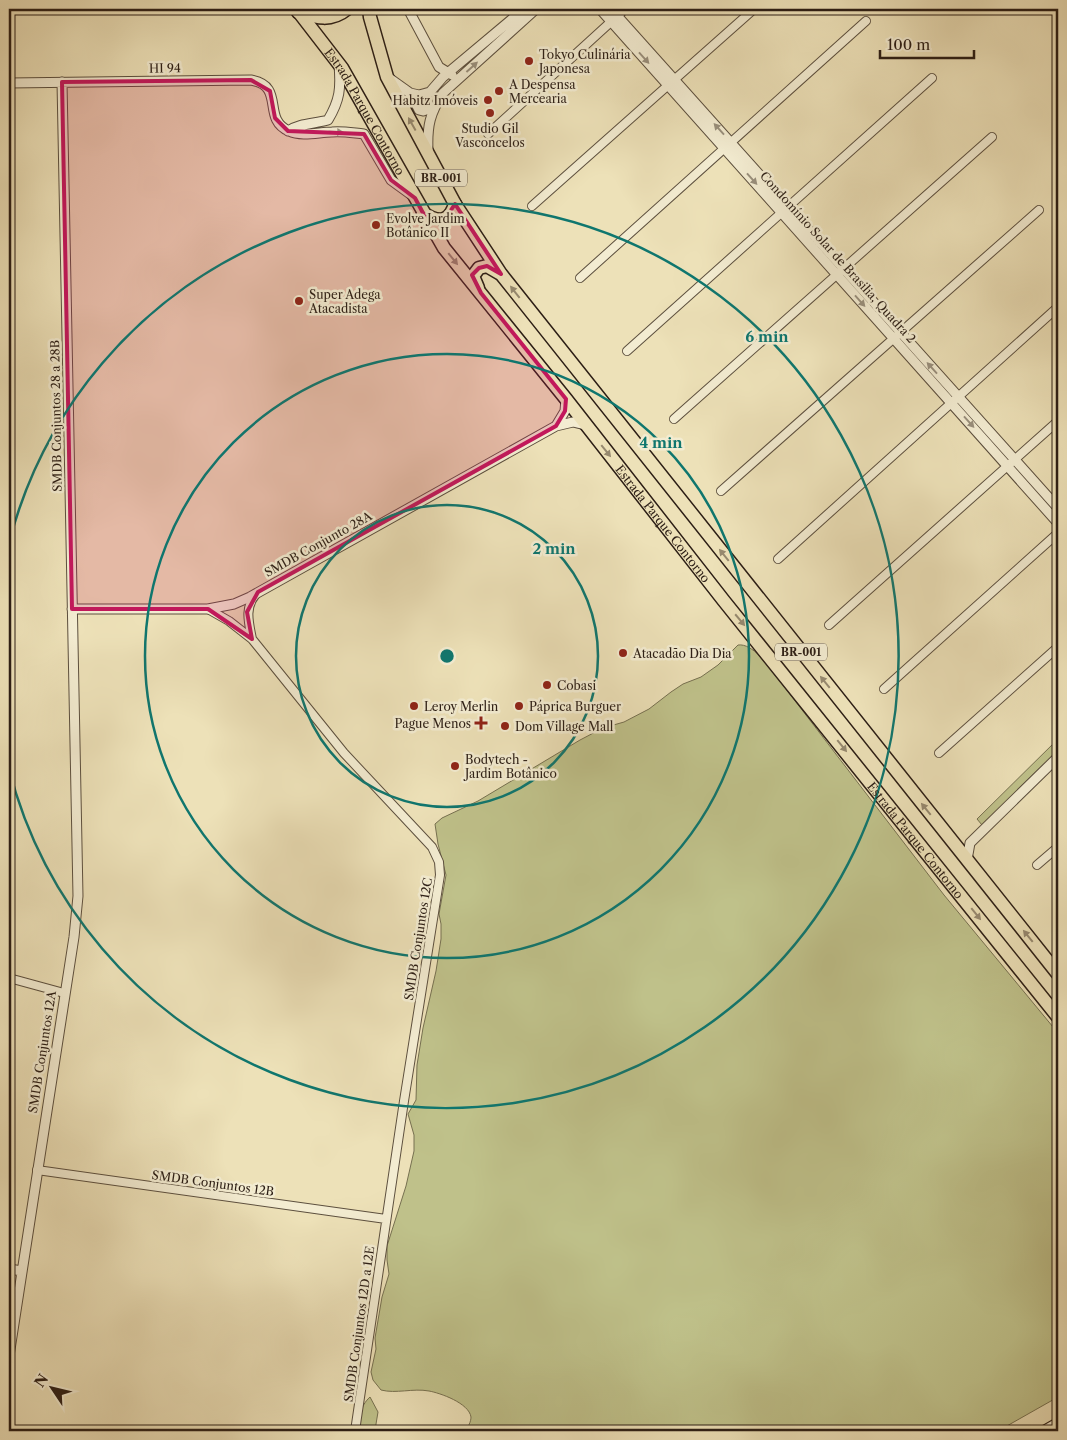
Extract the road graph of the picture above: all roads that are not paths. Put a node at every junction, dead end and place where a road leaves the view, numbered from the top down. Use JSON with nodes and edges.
{"nodes":[{"id":1,"x":348,"y":9,"type":"edge"},
{"id":2,"x":369,"y":9,"type":"edge"},
{"id":3,"x":408,"y":9,"type":"edge"},
{"id":4,"x":524,"y":9,"type":"edge"},
{"id":5,"x":536,"y":9,"type":"edge"},
{"id":6,"x":600,"y":9,"type":"edge"},
{"id":7,"x":625,"y":9,"type":"edge"},
{"id":8,"x":754,"y":9,"type":"edge"},
{"id":9,"x":295,"y":10,"type":"edge"},
{"id":10,"x":613,"y":15,"type":"edge"},
{"id":11,"x":866,"y":21,"type":"dead end"},
{"id":12,"x":338,"y":62,"type":"junction"},
{"id":13,"x":447,"y":74,"type":"junction"},
{"id":14,"x":386,"y":76,"type":"junction"},
{"id":15,"x":932,"y":78,"type":"dead end"},
{"id":16,"x":62,"y":82,"type":"junction"},
{"id":17,"x":456,"y":82,"type":"junction"},
{"id":18,"x":671,"y":82,"type":"junction"},
{"id":19,"x":9,"y":83,"type":"edge"},
{"id":20,"x":424,"y":94,"type":"junction"},
{"id":21,"x":434,"y":106,"type":"junction"},
{"id":22,"x":288,"y":131,"type":"junction"},
{"id":23,"x":488,"y":134,"type":"dead end"},
{"id":24,"x":992,"y":136,"type":"dead end"},
{"id":25,"x":728,"y":146,"type":"junction"},
{"id":26,"x":428,"y":152,"type":"junction"},
{"id":27,"x":415,"y":198,"type":"junction"},
{"id":28,"x":455,"y":204,"type":"junction"},
{"id":29,"x":532,"y":206,"type":"dead end"},
{"id":30,"x":785,"y":209,"type":"junction"},
{"id":31,"x":1039,"y":210,"type":"dead end"},
{"id":32,"x":423,"y":213,"type":"junction"},
{"id":33,"x":841,"y":272,"type":"junction"},
{"id":34,"x":501,"y":274,"type":"junction"},
{"id":35,"x":580,"y":278,"type":"dead end"},
{"id":36,"x":480,"y":293,"type":"junction"},
{"id":37,"x":1058,"y":306,"type":"edge"},
{"id":38,"x":897,"y":335,"type":"junction"},
{"id":39,"x":627,"y":351,"type":"dead end"},
{"id":40,"x":566,"y":399,"type":"junction"},
{"id":41,"x":955,"y":400,"type":"junction"},
{"id":42,"x":674,"y":419,"type":"dead end"},
{"id":43,"x":1058,"y":421,"type":"edge"},
{"id":44,"x":585,"y":425,"type":"junction"},
{"id":45,"x":556,"y":426,"type":"junction"},
{"id":46,"x":1011,"y":463,"type":"junction"},
{"id":47,"x":721,"y":492,"type":"dead end"},
{"id":48,"x":1058,"y":508,"type":"edge"},
{"id":49,"x":1058,"y":523,"type":"edge"},
{"id":50,"x":1058,"y":533,"type":"edge"},
{"id":51,"x":778,"y":559,"type":"dead end"},
{"id":52,"x":258,"y":592,"type":"junction"},
{"id":53,"x":208,"y":609,"type":"junction"},
{"id":54,"x":72,"y":610,"type":"junction"},
{"id":55,"x":829,"y":625,"type":"dead end"},
{"id":56,"x":252,"y":639,"type":"junction"},
{"id":57,"x":1058,"y":647,"type":"edge"},
{"id":58,"x":884,"y":689,"type":"dead end"},
{"id":59,"x":76,"y":750,"type":"joint"},
{"id":60,"x":939,"y":753,"type":"dead end"},
{"id":61,"x":1058,"y":757,"type":"edge"},
{"id":62,"x":970,"y":843,"type":"junction"},
{"id":63,"x":956,"y":845,"type":"junction"},
{"id":64,"x":1058,"y":847,"type":"edge"},
{"id":65,"x":967,"y":860,"type":"junction"},
{"id":66,"x":1038,"y":865,"type":"dead end"},
{"id":67,"x":1058,"y":974,"type":"edge"},
{"id":68,"x":9,"y":978,"type":"edge"},
{"id":69,"x":64,"y":993,"type":"junction"},
{"id":70,"x":1058,"y":1017,"type":"edge"},
{"id":71,"x":37,"y":1170,"type":"junction"},
{"id":72,"x":386,"y":1219,"type":"junction"},
{"id":73,"x":9,"y":1269,"type":"edge"},
{"id":74,"x":22,"y":1271,"type":"junction"},
{"id":75,"x":9,"y":1356,"type":"edge"},
{"id":76,"x":1058,"y":1423,"type":"edge"},
{"id":77,"x":355,"y":1431,"type":"edge"},
{"id":78,"x":1044,"y":1431,"type":"edge"}],
"edges":[{"from":1,"to":9,"type":"highway","number":"BR-001"},
{"from":2,"to":14,"type":"highway","number":"BR-001"},
{"from":3,"to":13,"type":"street"},
{"from":4,"to":13,"type":"street"},
{"from":17,"to":5,"type":"street","one_way":true},
{"from":6,"to":10,"type":"street","name":"Condomínio Solar de Brasilia, Quadra 2"},
{"from":7,"to":10,"type":"street"},
{"from":8,"to":18,"type":"street"},
{"from":9,"to":12,"type":"highway","name":"Estrada Parque Contorno","number":"BR-001"},
{"from":10,"to":18,"type":"street","name":"Condomínio Solar de Brasilia, Quadra 2"},
{"from":10,"to":23,"type":"street"},
{"from":11,"to":25,"type":"street"},
{"from":12,"to":22,"type":"street"},
{"from":12,"to":27,"type":"highway","name":"Estrada Parque Contorno","number":"BR-001"},
{"from":13,"to":17,"type":"street"},
{"from":13,"to":20,"type":"street"},
{"from":14,"to":20,"type":"street"},
{"from":26,"to":14,"type":"highway","number":"BR-001","one_way":true},
{"from":15,"to":30,"type":"street"},
{"from":16,"to":19,"type":"street","name":"HI 94"},
{"from":16,"to":22,"type":"street","name":"HI 94"},
{"from":16,"to":54,"type":"street","name":"SMDB Conjuntos 28 a 28B"},
{"from":17,"to":21,"type":"street"},
{"from":18,"to":25,"type":"street","name":"Condomínio Solar de Brasilia, Quadra 2"},
{"from":18,"to":29,"type":"street"},
{"from":20,"to":21,"type":"street"},
{"from":21,"to":26,"type":"street"},
{"from":22,"to":27,"type":"street","one_way":true},
{"from":24,"to":33,"type":"street"},
{"from":25,"to":30,"type":"street","name":"Condomínio Solar de Brasilia, Quadra 2"},
{"from":25,"to":35,"type":"street"},
{"from":26,"to":28,"type":"highway","number":"BR-001"},
{"from":27,"to":32,"type":"highway","name":"Estrada Parque Contorno","number":"BR-001"},
{"from":28,"to":32,"type":"highway"},
{"from":28,"to":34,"type":"highway","number":"BR-001"},
{"from":30,"to":33,"type":"street","name":"Condomínio Solar de Brasilia, Quadra 2"},
{"from":30,"to":39,"type":"street"},
{"from":31,"to":38,"type":"street"},
{"from":32,"to":36,"type":"highway","name":"Estrada Parque Contorno","number":"BR-001","one_way":true},
{"from":33,"to":38,"type":"street","name":"Condomínio Solar de Brasilia, Quadra 2"},
{"from":33,"to":42,"type":"street"},
{"from":34,"to":36,"type":"highway"},
{"from":63,"to":34,"type":"highway","number":"BR-001","one_way":true},
{"from":36,"to":40,"type":"highway","name":"Estrada Parque Contorno","number":"BR-001"},
{"from":37,"to":41,"type":"street"},
{"from":38,"to":41,"type":"street","name":"Condomínio Solar de Brasilia, Quadra 2"},
{"from":38,"to":47,"type":"street"},
{"from":40,"to":44,"type":"highway","name":"Estrada Parque Contorno","number":"BR-001"},
{"from":40,"to":45,"type":"street"},
{"from":41,"to":46,"type":"street","name":"Condomínio Solar de Brasilia, Quadra 2"},
{"from":41,"to":51,"type":"street"},
{"from":43,"to":46,"type":"street"},
{"from":44,"to":45,"type":"street"},
{"from":44,"to":70,"type":"highway","name":"Estrada Parque Contorno","number":"BR-001","one_way":true},
{"from":45,"to":52,"type":"street","name":"SMDB Conjunto 28A"},
{"from":46,"to":48,"type":"street","name":"Condomínio Solar de Brasilia, Quadra 2"},
{"from":46,"to":49,"type":"street","name":"Condomínio Solar de Brasilia, Quadra 2"},
{"from":46,"to":55,"type":"street"},
{"from":50,"to":58,"type":"street"},
{"from":52,"to":53,"type":"street","name":"SMDB Conjunto 28A"},
{"from":52,"to":56,"type":"street","name":"SMDB Conjuntos 12C"},
{"from":53,"to":54,"type":"street","name":"SMDB Conjunto 28A"},
{"from":53,"to":56,"type":"street","name":"SMDB Conjuntos 12C"},
{"from":54,"to":59,"type":"street","name":"SMDB Conjuntos 28 a 28B"},
{"from":56,"to":72,"type":"street","name":"SMDB Conjuntos 12C"},
{"from":57,"to":60,"type":"street"},
{"from":59,"to":69,"type":"street","name":"SMDB Conjuntos 12A"},
{"from":61,"to":62,"type":"street"},
{"from":62,"to":63,"type":"street"},
{"from":62,"to":65,"type":"street"},
{"from":63,"to":65,"type":"highway","number":"BR-001"},
{"from":64,"to":66,"type":"street"},
{"from":67,"to":65,"type":"highway","number":"BR-001","one_way":true},
{"from":68,"to":69,"type":"street"},
{"from":69,"to":71,"type":"street","name":"SMDB Conjuntos 12A"},
{"from":71,"to":72,"type":"street","name":"SMDB Conjuntos 12B"},
{"from":71,"to":74,"type":"street","name":"SMDB Conjuntos 12A"},
{"from":72,"to":77,"type":"street","name":"SMDB Conjuntos 12D a 12E"},
{"from":73,"to":74,"type":"street"},
{"from":74,"to":75,"type":"street","name":"SMDB Conjuntos 12A"},
{"from":76,"to":78,"type":"main road"}]}
